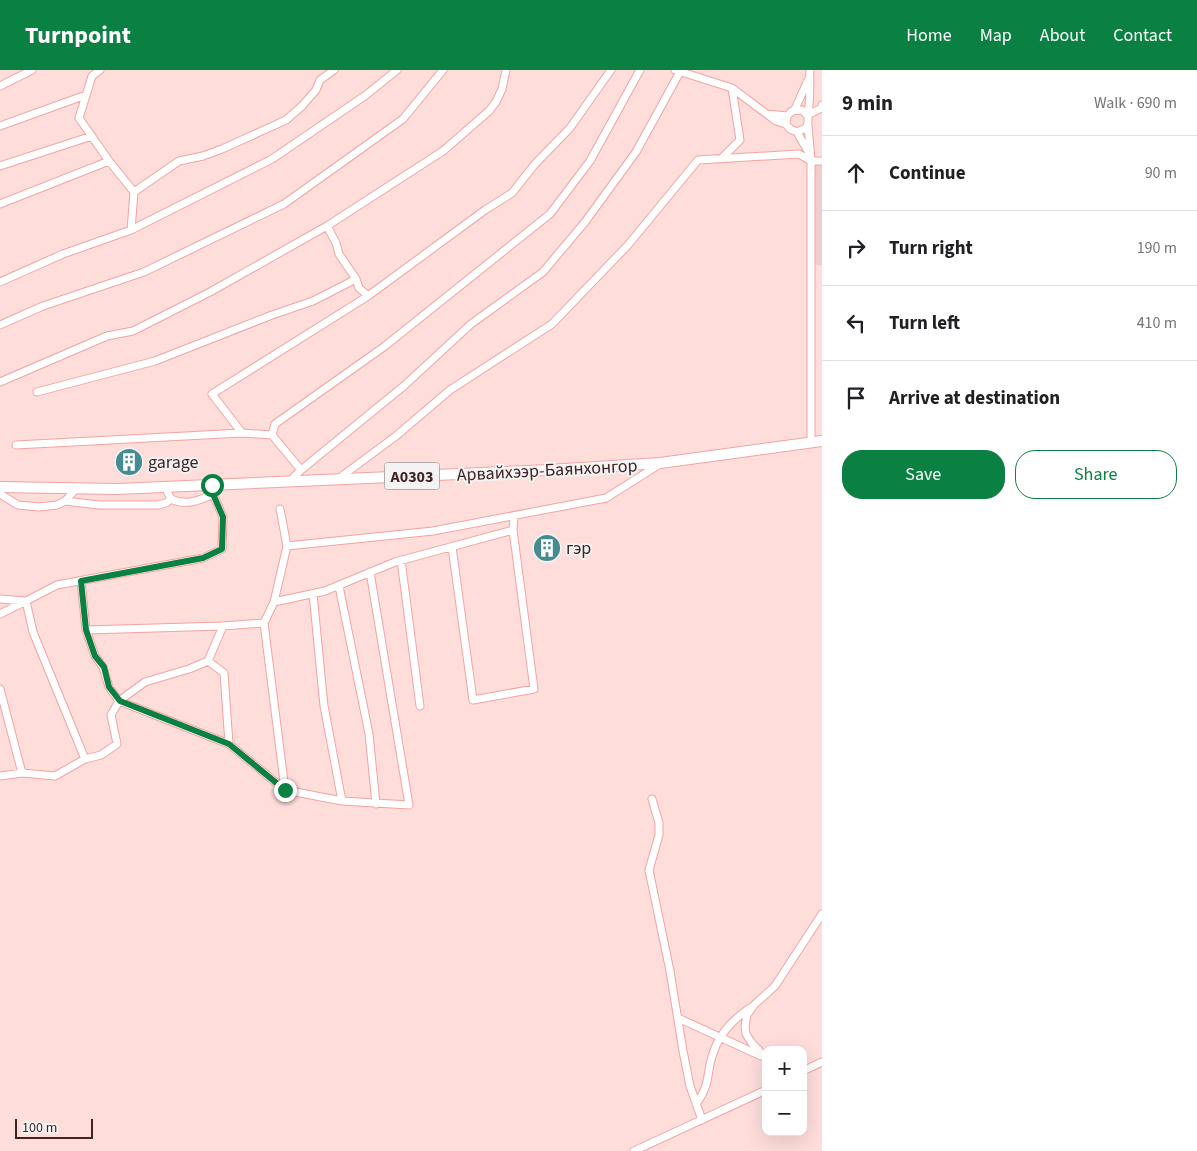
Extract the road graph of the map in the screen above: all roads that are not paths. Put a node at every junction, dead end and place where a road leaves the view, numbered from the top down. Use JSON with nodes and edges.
{"nodes":[{"id":1,"x":32,"y":70,"type":"edge"},
{"id":2,"x":100,"y":70,"type":"edge"},
{"id":3,"x":334,"y":70,"type":"edge"},
{"id":4,"x":397,"y":70,"type":"edge"},
{"id":5,"x":442,"y":70,"type":"edge"},
{"id":6,"x":506,"y":70,"type":"edge"},
{"id":7,"x":611,"y":70,"type":"edge"},
{"id":8,"x":640,"y":70,"type":"edge"},
{"id":9,"x":679,"y":71,"type":"edge"},
{"id":10,"x":810,"y":74,"type":"edge"},
{"id":11,"x":0,"y":86,"type":"edge"},
{"id":12,"x":732,"y":88,"type":"junction"},
{"id":13,"x":86,"y":95,"type":"junction"},
{"id":14,"x":822,"y":105,"type":"edge"},
{"id":15,"x":795,"y":109,"type":"junction"},
{"id":16,"x":808,"y":114,"type":"junction"},
{"id":17,"x":787,"y":120,"type":"junction"},
{"id":18,"x":808,"y":125,"type":"junction"},
{"id":19,"x":0,"y":126,"type":"edge"},
{"id":20,"x":797,"y":132,"type":"junction"},
{"id":21,"x":92,"y":136,"type":"junction"},
{"id":22,"x":810,"y":157,"type":"junction"},
{"id":23,"x":722,"y":158,"type":"junction"},
{"id":24,"x":109,"y":161,"type":"junction"},
{"id":25,"x":822,"y":161,"type":"edge"},
{"id":26,"x":0,"y":166,"type":"edge"},
{"id":27,"x":134,"y":192,"type":"junction"},
{"id":28,"x":0,"y":204,"type":"edge"},
{"id":29,"x":327,"y":226,"type":"junction"},
{"id":30,"x":131,"y":230,"type":"junction"},
{"id":31,"x":356,"y":280,"type":"junction"},
{"id":32,"x":0,"y":282,"type":"edge"},
{"id":33,"x":368,"y":296,"type":"junction"},
{"id":34,"x":0,"y":325,"type":"edge"},
{"id":35,"x":0,"y":382,"type":"edge"},
{"id":36,"x":37,"y":392,"type":"dead end"},
{"id":37,"x":242,"y":433,"type":"junction"},
{"id":38,"x":272,"y":435,"type":"junction"},
{"id":39,"x":817,"y":442,"type":"edge"},
{"id":40,"x":16,"y":445,"type":"dead end"},
{"id":41,"x":660,"y":464,"type":"junction"},
{"id":42,"x":301,"y":470,"type":"junction"},
{"id":43,"x":338,"y":480,"type":"junction"},
{"id":44,"x":289,"y":482,"type":"junction"},
{"id":45,"x":165,"y":487,"type":"junction"},
{"id":46,"x":77,"y":488,"type":"junction"},
{"id":47,"x":0,"y":489,"type":"edge"},
{"id":48,"x":212,"y":490,"type":"junction"},
{"id":49,"x":171,"y":500,"type":"junction"},
{"id":50,"x":65,"y":501,"type":"junction"},
{"id":51,"x":280,"y":509,"type":"dead end"},
{"id":52,"x":514,"y":516,"type":"junction"},
{"id":53,"x":513,"y":530,"type":"junction"},
{"id":54,"x":287,"y":546,"type":"junction"},
{"id":55,"x":452,"y":547,"type":"junction"},
{"id":56,"x":401,"y":560,"type":"junction"},
{"id":57,"x":370,"y":572,"type":"junction"},
{"id":58,"x":81,"y":581,"type":"junction"},
{"id":59,"x":339,"y":586,"type":"junction"},
{"id":60,"x":313,"y":594,"type":"junction"},
{"id":61,"x":0,"y":599,"type":"edge"},
{"id":62,"x":26,"y":601,"type":"junction"},
{"id":63,"x":274,"y":602,"type":"junction"},
{"id":64,"x":0,"y":614,"type":"edge"},
{"id":65,"x":264,"y":623,"type":"junction"},
{"id":66,"x":222,"y":626,"type":"junction"},
{"id":67,"x":86,"y":630,"type":"junction"},
{"id":68,"x":208,"y":661,"type":"junction"},
{"id":69,"x":0,"y":689,"type":"edge"},
{"id":70,"x":120,"y":701,"type":"junction"},
{"id":71,"x":420,"y":706,"type":"dead end"},
{"id":72,"x":229,"y":744,"type":"junction"},
{"id":73,"x":85,"y":759,"type":"junction"},
{"id":74,"x":22,"y":774,"type":"junction"},
{"id":75,"x":0,"y":776,"type":"edge"},
{"id":76,"x":285,"y":790,"type":"junction"},
{"id":77,"x":652,"y":799,"type":"dead end"},
{"id":78,"x":342,"y":801,"type":"junction"},
{"id":79,"x":376,"y":804,"type":"junction"},
{"id":80,"x":822,"y":914,"type":"edge"},
{"id":81,"x":754,"y":1005,"type":"junction"},
{"id":82,"x":678,"y":1018,"type":"junction"},
{"id":83,"x":720,"y":1036,"type":"junction"},
{"id":84,"x":762,"y":1054,"type":"edge"},
{"id":85,"x":762,"y":1056,"type":"edge"},
{"id":86,"x":822,"y":1062,"type":"edge"},
{"id":87,"x":807,"y":1069,"type":"edge"},
{"id":88,"x":764,"y":1091,"type":"edge"},
{"id":89,"x":696,"y":1104,"type":"junction"},
{"id":90,"x":702,"y":1120,"type":"junction"},
{"id":91,"x":634,"y":1151,"type":"edge"}],
"edges":[{"from":1,"to":11,"type":"street"},
{"from":2,"to":13,"type":"street"},
{"from":3,"to":27,"type":"street"},
{"from":4,"to":30,"type":"street"},
{"from":5,"to":34,"type":"street"},
{"from":6,"to":29,"type":"street"},
{"from":7,"to":33,"type":"street"},
{"from":8,"to":38,"type":"street"},
{"from":9,"to":12,"type":"street"},
{"from":9,"to":42,"type":"street"},
{"from":10,"to":15,"type":"street"},
{"from":10,"to":16,"type":"street"},
{"from":12,"to":17,"type":"street"},
{"from":12,"to":23,"type":"street"},
{"from":13,"to":19,"type":"street"},
{"from":13,"to":21,"type":"street"},
{"from":14,"to":16,"type":"street"},
{"from":15,"to":16,"type":"street"},
{"from":15,"to":17,"type":"street"},
{"from":16,"to":18,"type":"street"},
{"from":17,"to":20,"type":"street"},
{"from":18,"to":20,"type":"street"},
{"from":18,"to":22,"type":"street"},
{"from":20,"to":22,"type":"street"},
{"from":21,"to":24,"type":"street"},
{"from":21,"to":26,"type":"street"},
{"from":22,"to":23,"type":"street"},
{"from":22,"to":25,"type":"street"},
{"from":22,"to":39,"type":"street"},
{"from":23,"to":43,"type":"street"},
{"from":24,"to":27,"type":"street"},
{"from":24,"to":28,"type":"street"},
{"from":27,"to":30,"type":"street"},
{"from":29,"to":31,"type":"street"},
{"from":29,"to":35,"type":"street"},
{"from":30,"to":32,"type":"street"},
{"from":31,"to":33,"type":"street"},
{"from":31,"to":36,"type":"street"},
{"from":33,"to":37,"type":"street"},
{"from":37,"to":38,"type":"street"},
{"from":37,"to":40,"type":"street"},
{"from":38,"to":42,"type":"street"},
{"from":39,"to":41,"type":"highway","name":"Арвайхээр-Баянхонгор","number":"A0303"},
{"from":41,"to":43,"type":"highway","name":"Арвайхээр-Баянхонгор","number":"A0303"},
{"from":41,"to":52,"type":"street"},
{"from":42,"to":44,"type":"street"},
{"from":43,"to":44,"type":"highway","name":"Арвайхээр-Баянхонгор","number":"A0303"},
{"from":44,"to":48,"type":"highway","name":"Арвайхээр-Баянхонгор","number":"A0303"},
{"from":45,"to":46,"type":"highway","name":"Арвайхээр-Баянхонгор","number":"A0303"},
{"from":45,"to":48,"type":"highway","name":"Арвайхээр-Баянхонгор","number":"A0303"},
{"from":45,"to":49,"type":"street"},
{"from":46,"to":47,"type":"highway","name":"Арвайхээр-Баянхонгор","number":"A0303"},
{"from":46,"to":50,"type":"street"},
{"from":47,"to":50,"type":"street"},
{"from":48,"to":49,"type":"street"},
{"from":48,"to":58,"type":"street"},
{"from":49,"to":50,"type":"street"},
{"from":51,"to":54,"type":"street"},
{"from":52,"to":53,"type":"street"},
{"from":52,"to":54,"type":"street"},
{"from":53,"to":55,"type":"street"},
{"from":53,"to":55,"type":"street"},
{"from":54,"to":63,"type":"street"},
{"from":55,"to":56,"type":"street"},
{"from":56,"to":57,"type":"street"},
{"from":56,"to":71,"type":"street"},
{"from":57,"to":59,"type":"street"},
{"from":57,"to":79,"type":"street"},
{"from":58,"to":62,"type":"street"},
{"from":58,"to":67,"type":"street"},
{"from":59,"to":60,"type":"street"},
{"from":59,"to":79,"type":"street"},
{"from":60,"to":63,"type":"street"},
{"from":60,"to":78,"type":"street"},
{"from":61,"to":62,"type":"street"},
{"from":62,"to":64,"type":"street"},
{"from":62,"to":73,"type":"street"},
{"from":63,"to":65,"type":"street"},
{"from":65,"to":66,"type":"street"},
{"from":65,"to":76,"type":"street"},
{"from":66,"to":67,"type":"street"},
{"from":66,"to":68,"type":"street"},
{"from":67,"to":70,"type":"street"},
{"from":68,"to":70,"type":"street"},
{"from":68,"to":72,"type":"street"},
{"from":69,"to":74,"type":"street"},
{"from":70,"to":72,"type":"street"},
{"from":70,"to":73,"type":"street"},
{"from":72,"to":76,"type":"street"},
{"from":73,"to":74,"type":"street"},
{"from":74,"to":75,"type":"street"},
{"from":76,"to":78,"type":"street"},
{"from":77,"to":82,"type":"street"},
{"from":78,"to":79,"type":"street"},
{"from":80,"to":81,"type":"street"},
{"from":81,"to":83,"type":"street"},
{"from":81,"to":84,"type":"street"},
{"from":82,"to":83,"type":"street"},
{"from":82,"to":89,"type":"street"},
{"from":83,"to":85,"type":"street"},
{"from":83,"to":89,"type":"street"},
{"from":86,"to":87,"type":"street"},
{"from":88,"to":90,"type":"street"},
{"from":89,"to":90,"type":"street"},
{"from":90,"to":91,"type":"street"}]}
